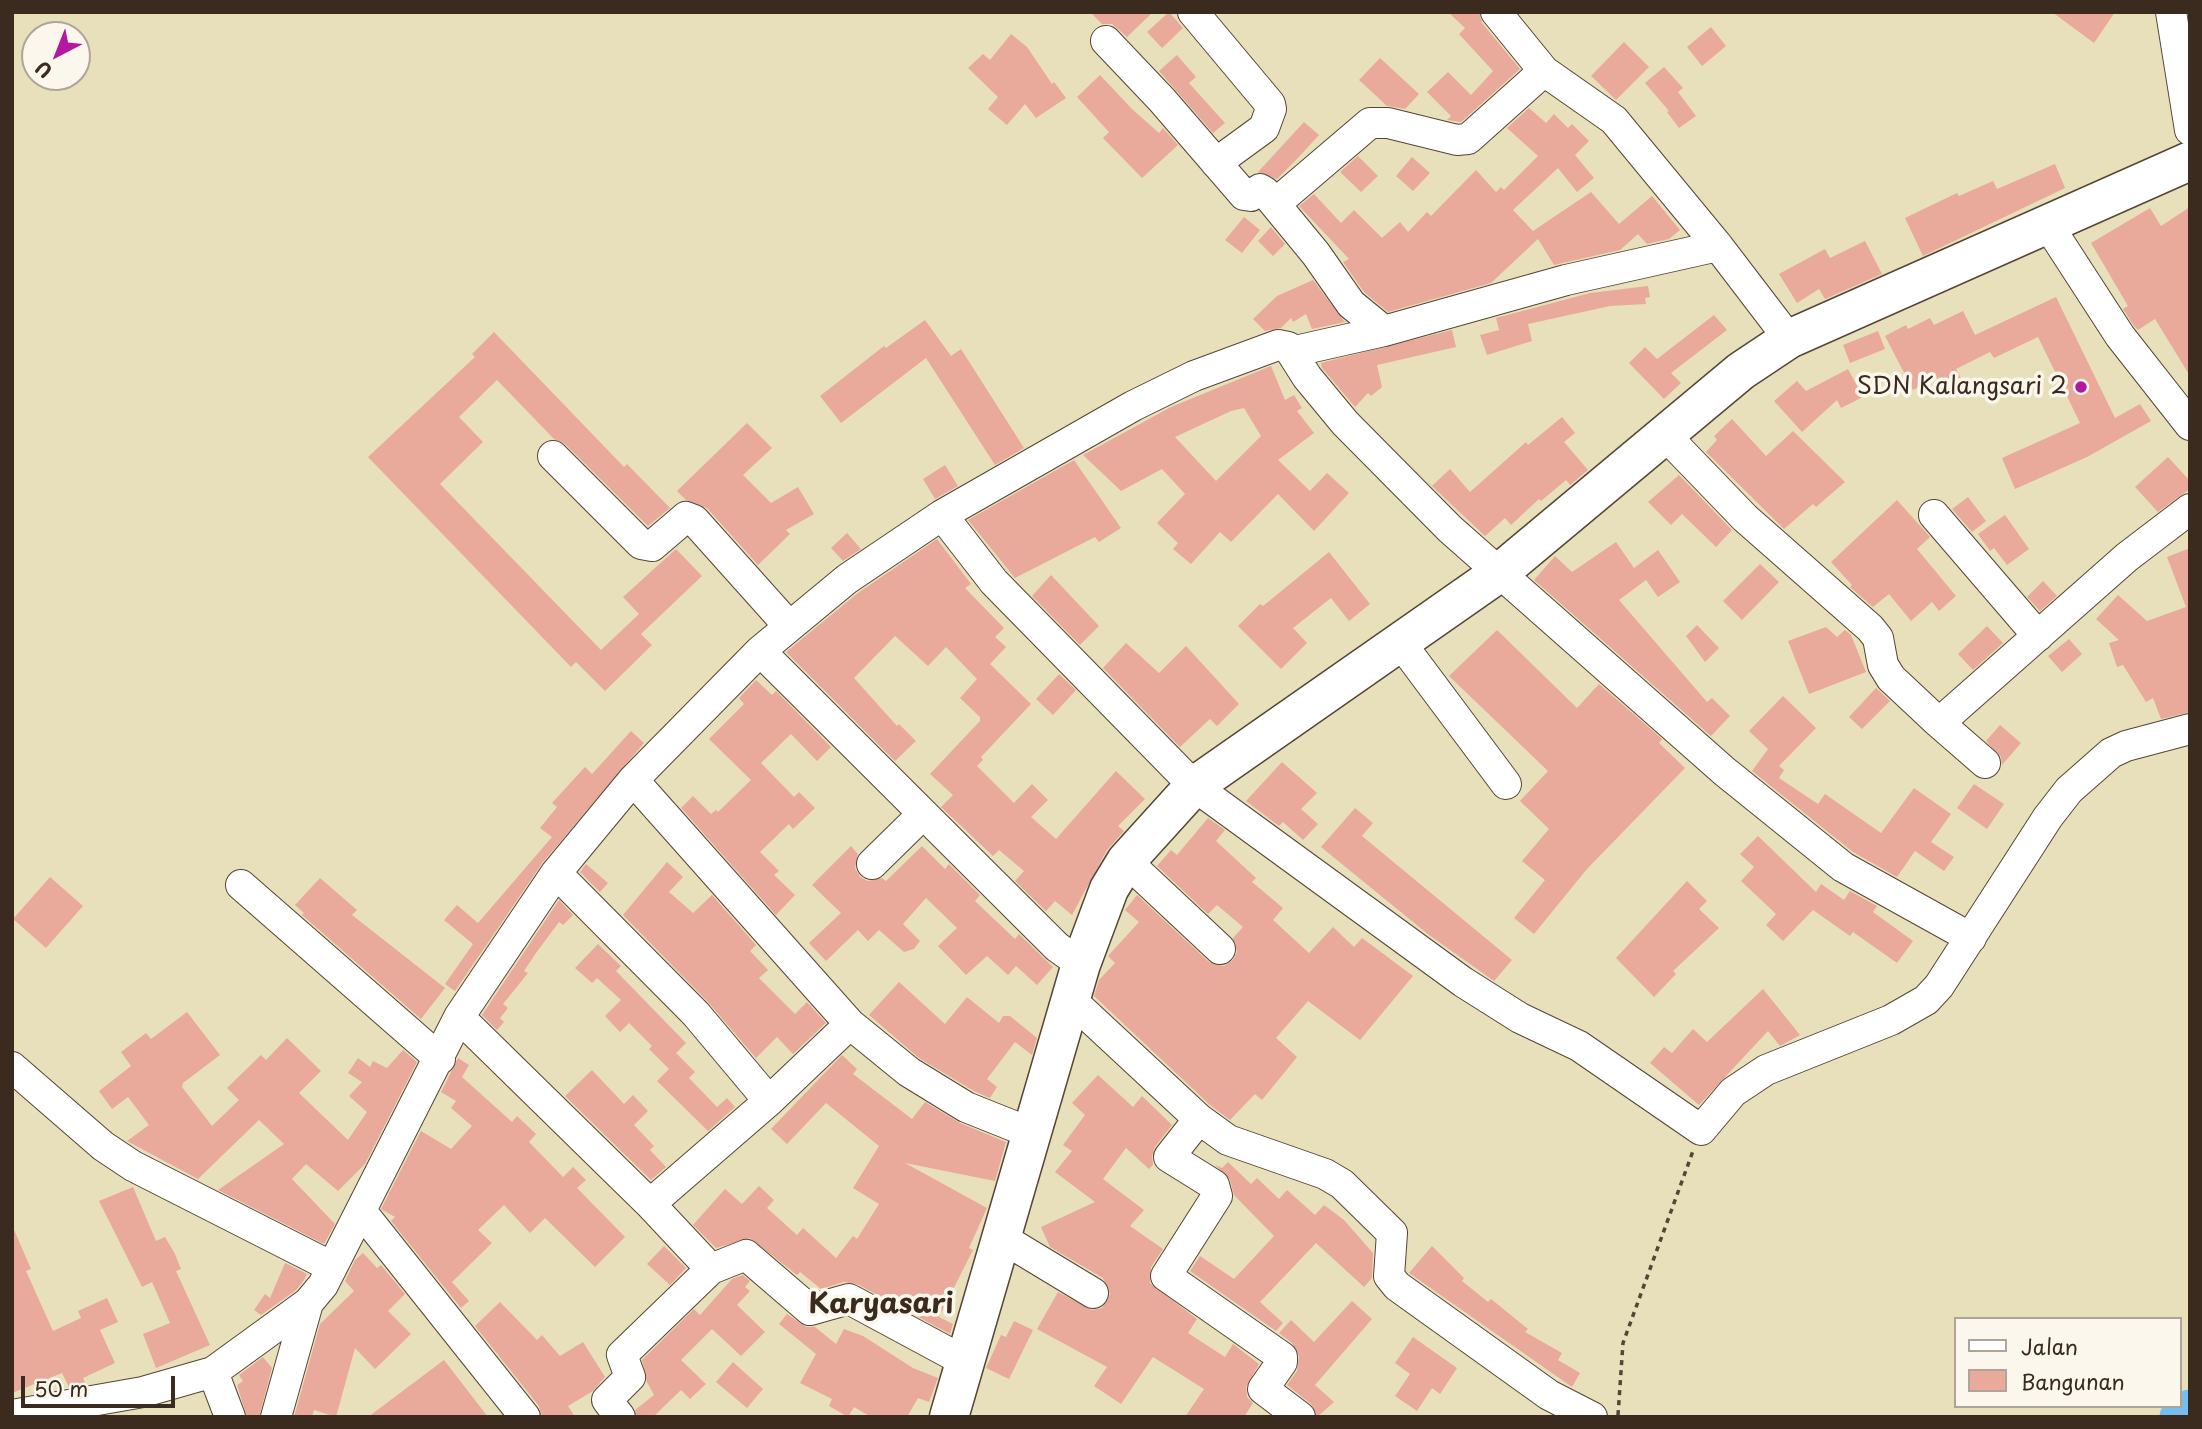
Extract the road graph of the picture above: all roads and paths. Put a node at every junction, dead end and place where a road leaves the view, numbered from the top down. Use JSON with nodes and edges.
{"nodes":[{"id":1,"x":1193,"y":12,"type":"edge"},
{"id":2,"x":2171,"y":12,"type":"edge"},
{"id":3,"x":1511,"y":19,"type":"edge"},
{"id":4,"x":1106,"y":41,"type":"dead end"},
{"id":5,"x":1544,"y":71,"type":"junction"},
{"id":6,"x":2190,"y":130,"type":"edge"},
{"id":7,"x":2190,"y":161,"type":"edge"},
{"id":8,"x":1216,"y":163,"type":"junction"},
{"id":9,"x":1275,"y":204,"type":"junction"},
{"id":10,"x":2048,"y":225,"type":"junction"},
{"id":11,"x":1718,"y":246,"type":"junction"},
{"id":12,"x":1384,"y":331,"type":"junction"},
{"id":13,"x":1789,"y":339,"type":"junction"},
{"id":14,"x":1291,"y":352,"type":"junction"},
{"id":15,"x":2190,"y":425,"type":"edge"},
{"id":16,"x":1665,"y":435,"type":"junction"},
{"id":17,"x":552,"y":456,"type":"dead end"},
{"id":18,"x":2190,"y":509,"type":"edge"},
{"id":19,"x":942,"y":515,"type":"junction"},
{"id":20,"x":1934,"y":515,"type":"dead end"},
{"id":21,"x":1499,"y":573,"type":"junction"},
{"id":22,"x":788,"y":625,"type":"junction"},
{"id":23,"x":2038,"y":636,"type":"junction"},
{"id":24,"x":1400,"y":642,"type":"junction"},
{"id":25,"x":760,"y":650,"type":"junction"},
{"id":26,"x":1939,"y":723,"type":"junction"},
{"id":27,"x":2190,"y":729,"type":"edge"},
{"id":28,"x":1985,"y":763,"type":"dead end"},
{"id":29,"x":633,"y":780,"type":"junction"},
{"id":30,"x":1506,"y":784,"type":"dead end"},
{"id":31,"x":1194,"y":786,"type":"junction"},
{"id":32,"x":923,"y":814,"type":"junction"},
{"id":33,"x":1126,"y":861,"type":"junction"},
{"id":34,"x":872,"y":864,"type":"dead end"},
{"id":35,"x":556,"y":873,"type":"junction"},
{"id":36,"x":241,"y":885,"type":"dead end"},
{"id":37,"x":1971,"y":938,"type":"junction"},
{"id":38,"x":1220,"y":948,"type":"dead end"},
{"id":39,"x":1081,"y":964,"type":"junction"},
{"id":40,"x":1071,"y":1000,"type":"junction"},
{"id":41,"x":459,"y":1017,"type":"junction"},
{"id":42,"x":850,"y":1024,"type":"junction"},
{"id":43,"x":440,"y":1059,"type":"junction"},
{"id":44,"x":12,"y":1067,"type":"edge"},
{"id":45,"x":769,"y":1101,"type":"junction"},
{"id":46,"x":1199,"y":1119,"type":"junction"},
{"id":47,"x":1701,"y":1130,"type":"junction"},
{"id":48,"x":1031,"y":1133,"type":"junction"},
{"id":49,"x":650,"y":1204,"type":"junction"},
{"id":50,"x":361,"y":1211,"type":"junction"},
{"id":51,"x":1002,"y":1238,"type":"junction"},
{"id":52,"x":332,"y":1267,"type":"junction"},
{"id":53,"x":711,"y":1269,"type":"junction"},
{"id":54,"x":1093,"y":1293,"type":"dead end"},
{"id":55,"x":308,"y":1303,"type":"junction"},
{"id":56,"x":966,"y":1362,"type":"junction"},
{"id":57,"x":213,"y":1372,"type":"junction"},
{"id":58,"x":12,"y":1415,"type":"edge"},
{"id":59,"x":230,"y":1417,"type":"edge"},
{"id":60,"x":276,"y":1417,"type":"edge"},
{"id":61,"x":525,"y":1417,"type":"edge"},
{"id":62,"x":620,"y":1417,"type":"edge"},
{"id":63,"x":948,"y":1417,"type":"edge"},
{"id":64,"x":1300,"y":1417,"type":"edge"},
{"id":65,"x":1592,"y":1417,"type":"edge"},
{"id":66,"x":1618,"y":1417,"type":"edge"}],
"edges":[{"from":1,"to":8,"type":"street"},
{"from":2,"to":6,"type":"street"},
{"from":3,"to":5,"type":"street"},
{"from":4,"to":8,"type":"street"},
{"from":5,"to":9,"type":"street"},
{"from":5,"to":11,"type":"street"},
{"from":7,"to":10,"type":"main road"},
{"from":8,"to":9,"type":"street"},
{"from":9,"to":12,"type":"street"},
{"from":10,"to":13,"type":"main road"},
{"from":10,"to":15,"type":"street"},
{"from":11,"to":12,"type":"street"},
{"from":11,"to":13,"type":"street"},
{"from":12,"to":14,"type":"street"},
{"from":13,"to":16,"type":"main road"},
{"from":14,"to":19,"type":"street"},
{"from":14,"to":21,"type":"street"},
{"from":16,"to":21,"type":"main road"},
{"from":16,"to":26,"type":"street"},
{"from":17,"to":22,"type":"street"},
{"from":18,"to":23,"type":"street"},
{"from":19,"to":22,"type":"street"},
{"from":19,"to":31,"type":"street"},
{"from":20,"to":23,"type":"street"},
{"from":21,"to":24,"type":"main road"},
{"from":21,"to":37,"type":"street"},
{"from":22,"to":25,"type":"street"},
{"from":23,"to":26,"type":"street"},
{"from":24,"to":30,"type":"street"},
{"from":24,"to":31,"type":"main road"},
{"from":25,"to":29,"type":"street"},
{"from":25,"to":32,"type":"street"},
{"from":26,"to":28,"type":"street"},
{"from":27,"to":37,"type":"street"},
{"from":29,"to":35,"type":"street"},
{"from":29,"to":42,"type":"street"},
{"from":31,"to":33,"type":"main road"},
{"from":31,"to":47,"type":"street"},
{"from":32,"to":34,"type":"street"},
{"from":32,"to":39,"type":"street"},
{"from":33,"to":38,"type":"street"},
{"from":33,"to":39,"type":"main road"},
{"from":35,"to":41,"type":"street"},
{"from":35,"to":45,"type":"street"},
{"from":36,"to":43,"type":"street"},
{"from":37,"to":47,"type":"street"},
{"from":39,"to":40,"type":"main road"},
{"from":40,"to":46,"type":"street"},
{"from":40,"to":48,"type":"main road"},
{"from":41,"to":43,"type":"street"},
{"from":41,"to":49,"type":"street"},
{"from":42,"to":45,"type":"street"},
{"from":42,"to":48,"type":"street"},
{"from":43,"to":50,"type":"street"},
{"from":44,"to":52,"type":"street"},
{"from":45,"to":49,"type":"street"},
{"from":46,"to":64,"type":"street"},
{"from":46,"to":65,"type":"street"},
{"from":47,"to":66,"type":"path"},
{"from":48,"to":51,"type":"main road"},
{"from":49,"to":53,"type":"street"},
{"from":50,"to":52,"type":"street"},
{"from":50,"to":61,"type":"street"},
{"from":51,"to":54,"type":"street"},
{"from":51,"to":56,"type":"main road"},
{"from":52,"to":55,"type":"street"},
{"from":53,"to":56,"type":"street"},
{"from":53,"to":62,"type":"street"},
{"from":55,"to":57,"type":"street"},
{"from":55,"to":60,"type":"street"},
{"from":56,"to":63,"type":"main road"},
{"from":57,"to":58,"type":"street"},
{"from":57,"to":59,"type":"street"}]}
